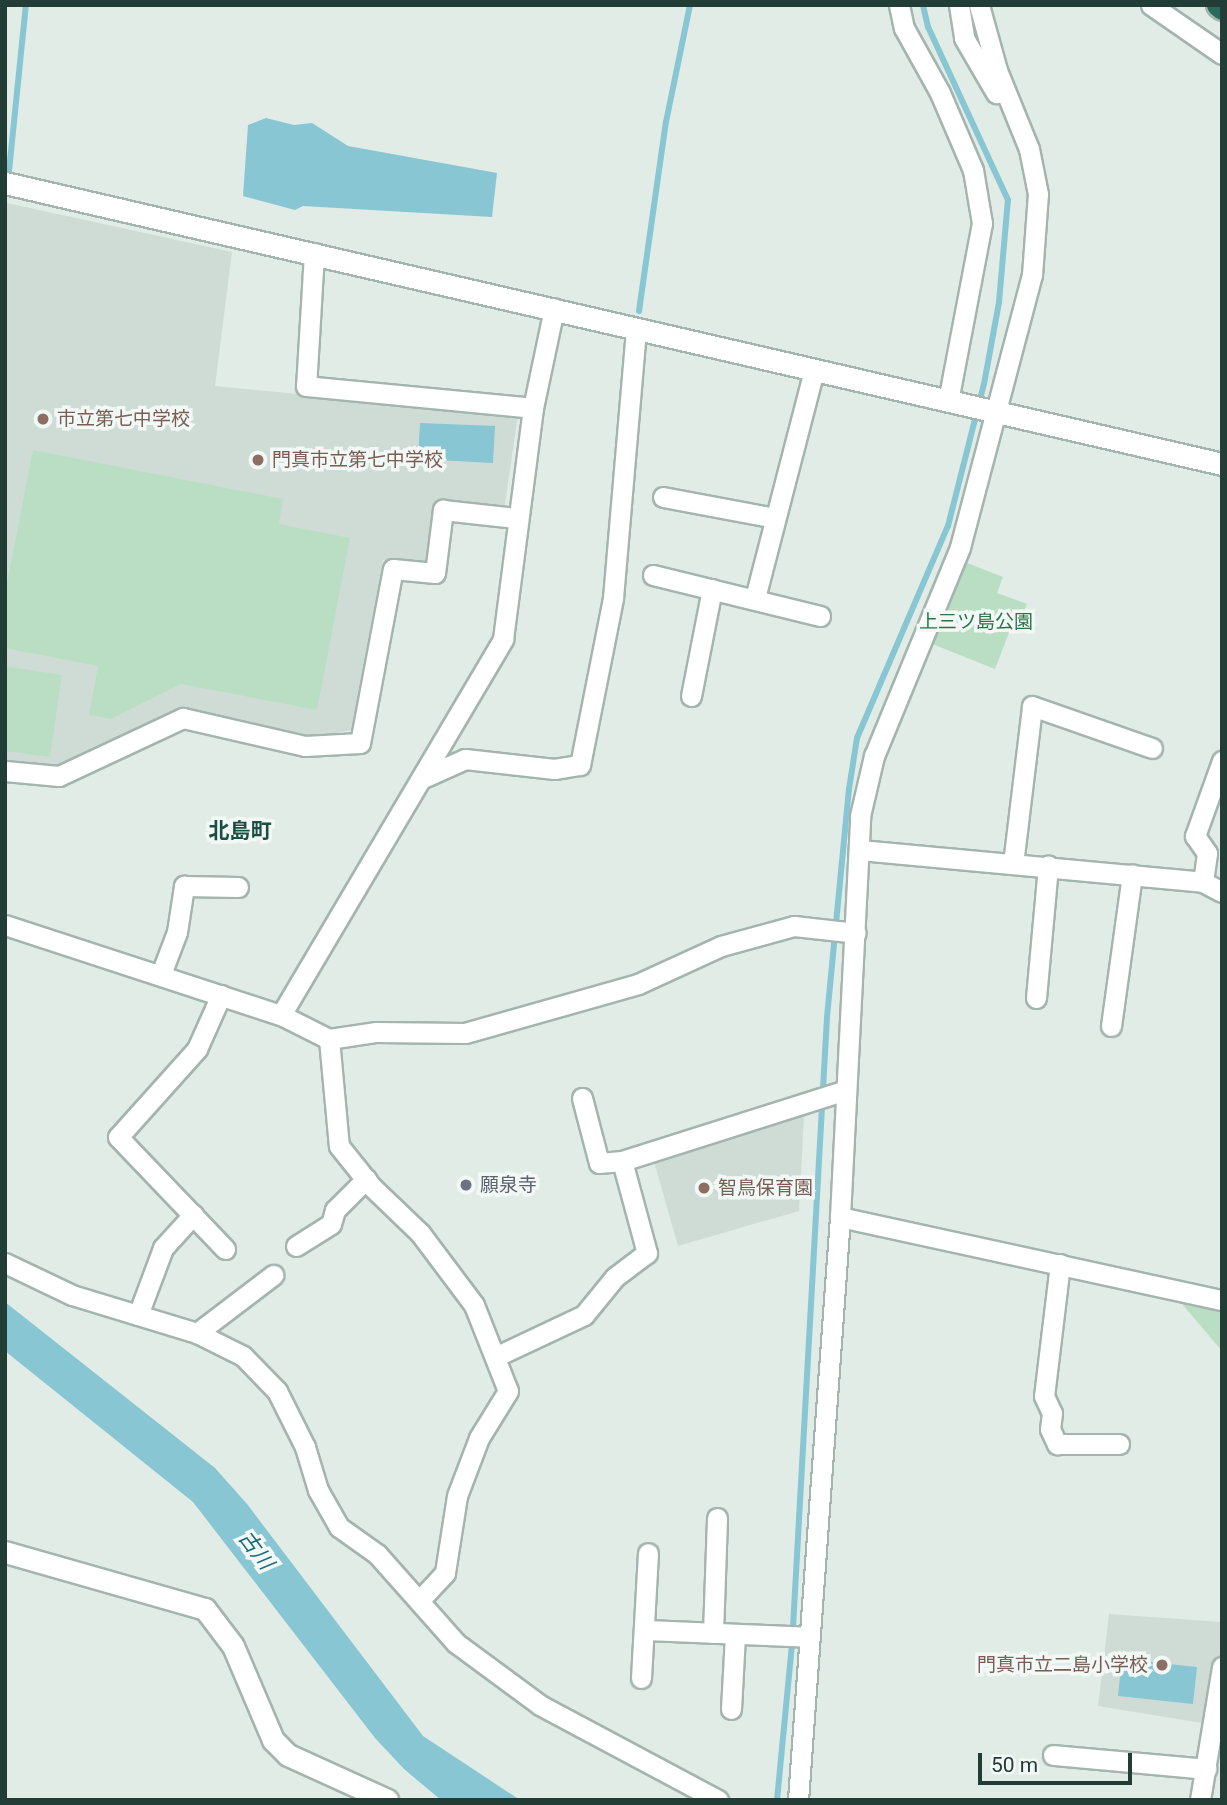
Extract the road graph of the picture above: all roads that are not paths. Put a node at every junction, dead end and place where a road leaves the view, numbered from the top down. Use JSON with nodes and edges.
{"nodes":[{"id":1,"x":899,"y":5,"type":"edge"},
{"id":2,"x":959,"y":5,"type":"edge"},
{"id":3,"x":979,"y":5,"type":"edge"},
{"id":4,"x":1151,"y":5,"type":"edge"},
{"id":5,"x":1217,"y":5,"type":"edge"},
{"id":6,"x":1222,"y":9,"type":"edge"},
{"id":7,"x":1222,"y":54,"type":"edge"},
{"id":8,"x":1029,"y":149,"type":"junction"},
{"id":9,"x":5,"y":183,"type":"edge"},
{"id":10,"x":314,"y":253,"type":"junction"},
{"id":11,"x":554,"y":309,"type":"junction"},
{"id":12,"x":636,"y":329,"type":"junction"},
{"id":13,"x":814,"y":370,"type":"junction"},
{"id":14,"x":956,"y":403,"type":"junction"},
{"id":15,"x":533,"y":408,"type":"junction"},
{"id":16,"x":993,"y":411,"type":"junction"},
{"id":17,"x":1222,"y":464,"type":"edge"},
{"id":18,"x":663,"y":497,"type":"dead end"},
{"id":19,"x":516,"y":518,"type":"junction"},
{"id":20,"x":775,"y":518,"type":"junction"},
{"id":21,"x":653,"y":575,"type":"dead end"},
{"id":22,"x":712,"y":589,"type":"junction"},
{"id":23,"x":755,"y":598,"type":"junction"},
{"id":24,"x":820,"y":616,"type":"dead end"},
{"id":25,"x":691,"y":696,"type":"dead end"},
{"id":26,"x":1152,"y":748,"type":"dead end"},
{"id":27,"x":1222,"y":761,"type":"edge"},
{"id":28,"x":5,"y":771,"type":"edge"},
{"id":29,"x":425,"y":777,"type":"junction"},
{"id":30,"x":860,"y":850,"type":"junction"},
{"id":31,"x":1013,"y":864,"type":"junction"},
{"id":32,"x":1048,"y":866,"type":"junction"},
{"id":33,"x":1132,"y":874,"type":"junction"},
{"id":34,"x":1203,"y":882,"type":"junction"},
{"id":35,"x":238,"y":887,"type":"dead end"},
{"id":36,"x":1222,"y":892,"type":"edge"},
{"id":37,"x":5,"y":925,"type":"edge"},
{"id":38,"x":851,"y":932,"type":"junction"},
{"id":39,"x":161,"y":974,"type":"junction"},
{"id":40,"x":221,"y":995,"type":"junction"},
{"id":41,"x":1036,"y":998,"type":"dead end"},
{"id":42,"x":281,"y":1015,"type":"junction"},
{"id":43,"x":1111,"y":1026,"type":"dead end"},
{"id":44,"x":329,"y":1039,"type":"junction"},
{"id":45,"x":837,"y":1093,"type":"junction"},
{"id":46,"x":582,"y":1098,"type":"dead end"},
{"id":47,"x":622,"y":1161,"type":"junction"},
{"id":48,"x":366,"y":1180,"type":"junction"},
{"id":49,"x":193,"y":1215,"type":"junction"},
{"id":50,"x":841,"y":1217,"type":"junction"},
{"id":51,"x":296,"y":1246,"type":"dead end"},
{"id":52,"x":225,"y":1249,"type":"dead end"},
{"id":53,"x":5,"y":1263,"type":"edge"},
{"id":54,"x":1060,"y":1264,"type":"junction"},
{"id":55,"x":273,"y":1275,"type":"dead end"},
{"id":56,"x":1222,"y":1300,"type":"edge"},
{"id":57,"x":138,"y":1315,"type":"junction"},
{"id":58,"x":197,"y":1333,"type":"junction"},
{"id":59,"x":497,"y":1356,"type":"junction"},
{"id":60,"x":1119,"y":1444,"type":"dead end"},
{"id":61,"x":717,"y":1518,"type":"dead end"},
{"id":62,"x":5,"y":1552,"type":"edge"},
{"id":63,"x":648,"y":1553,"type":"dead end"},
{"id":64,"x":421,"y":1599,"type":"junction"},
{"id":65,"x":644,"y":1630,"type":"junction"},
{"id":66,"x":713,"y":1633,"type":"junction"},
{"id":67,"x":735,"y":1634,"type":"junction"},
{"id":68,"x":805,"y":1637,"type":"junction"},
{"id":69,"x":1222,"y":1667,"type":"edge"},
{"id":70,"x":641,"y":1678,"type":"dead end"},
{"id":71,"x":731,"y":1709,"type":"dead end"},
{"id":72,"x":1053,"y":1755,"type":"dead end"},
{"id":73,"x":1213,"y":1758,"type":"edge"},
{"id":74,"x":387,"y":1800,"type":"edge"},
{"id":75,"x":718,"y":1800,"type":"edge"},
{"id":76,"x":798,"y":1800,"type":"edge"},
{"id":77,"x":1200,"y":1800,"type":"edge"}],
"edges":[{"from":1,"to":14,"type":"street"},
{"from":2,"to":8,"type":"street"},
{"from":3,"to":8,"type":"street"},
{"from":4,"to":7,"type":"street"},
{"from":5,"to":6,"type":"highway"},
{"from":8,"to":16,"type":"street"},
{"from":9,"to":10,"type":"street"},
{"from":10,"to":11,"type":"street"},
{"from":10,"to":15,"type":"street"},
{"from":11,"to":12,"type":"street"},
{"from":11,"to":15,"type":"street"},
{"from":12,"to":13,"type":"street"},
{"from":12,"to":29,"type":"street"},
{"from":13,"to":14,"type":"street"},
{"from":13,"to":20,"type":"street"},
{"from":14,"to":16,"type":"street"},
{"from":15,"to":19,"type":"street"},
{"from":16,"to":17,"type":"street"},
{"from":16,"to":30,"type":"street"},
{"from":18,"to":20,"type":"street"},
{"from":19,"to":28,"type":"street"},
{"from":19,"to":29,"type":"street"},
{"from":20,"to":23,"type":"street"},
{"from":21,"to":22,"type":"street"},
{"from":22,"to":23,"type":"street"},
{"from":22,"to":25,"type":"street"},
{"from":23,"to":24,"type":"street"},
{"from":26,"to":31,"type":"street"},
{"from":27,"to":34,"type":"street"},
{"from":29,"to":42,"type":"street"},
{"from":30,"to":31,"type":"street"},
{"from":30,"to":38,"type":"street"},
{"from":31,"to":32,"type":"street"},
{"from":32,"to":33,"type":"street"},
{"from":32,"to":41,"type":"street"},
{"from":33,"to":34,"type":"street"},
{"from":33,"to":43,"type":"street"},
{"from":34,"to":36,"type":"street"},
{"from":35,"to":39,"type":"street"},
{"from":37,"to":39,"type":"street"},
{"from":38,"to":44,"type":"street"},
{"from":38,"to":45,"type":"street"},
{"from":39,"to":40,"type":"street"},
{"from":40,"to":42,"type":"street"},
{"from":40,"to":49,"type":"street"},
{"from":42,"to":44,"type":"street"},
{"from":44,"to":48,"type":"street"},
{"from":45,"to":47,"type":"street"},
{"from":45,"to":50,"type":"street"},
{"from":46,"to":47,"type":"street"},
{"from":47,"to":59,"type":"street"},
{"from":48,"to":51,"type":"street"},
{"from":48,"to":59,"type":"street"},
{"from":49,"to":52,"type":"street"},
{"from":49,"to":57,"type":"street"},
{"from":50,"to":54,"type":"street"},
{"from":50,"to":68,"type":"street"},
{"from":53,"to":57,"type":"street"},
{"from":54,"to":56,"type":"street"},
{"from":54,"to":60,"type":"street"},
{"from":55,"to":58,"type":"street"},
{"from":57,"to":58,"type":"street"},
{"from":58,"to":64,"type":"street"},
{"from":59,"to":64,"type":"street"},
{"from":61,"to":66,"type":"street"},
{"from":62,"to":74,"type":"street"},
{"from":63,"to":65,"type":"street"},
{"from":64,"to":75,"type":"street"},
{"from":65,"to":66,"type":"street"},
{"from":65,"to":70,"type":"street"},
{"from":66,"to":67,"type":"street"},
{"from":67,"to":68,"type":"street"},
{"from":67,"to":71,"type":"street"},
{"from":68,"to":76,"type":"street"},
{"from":69,"to":73,"type":"street"},
{"from":72,"to":73,"type":"street"},
{"from":73,"to":77,"type":"street"}]}
